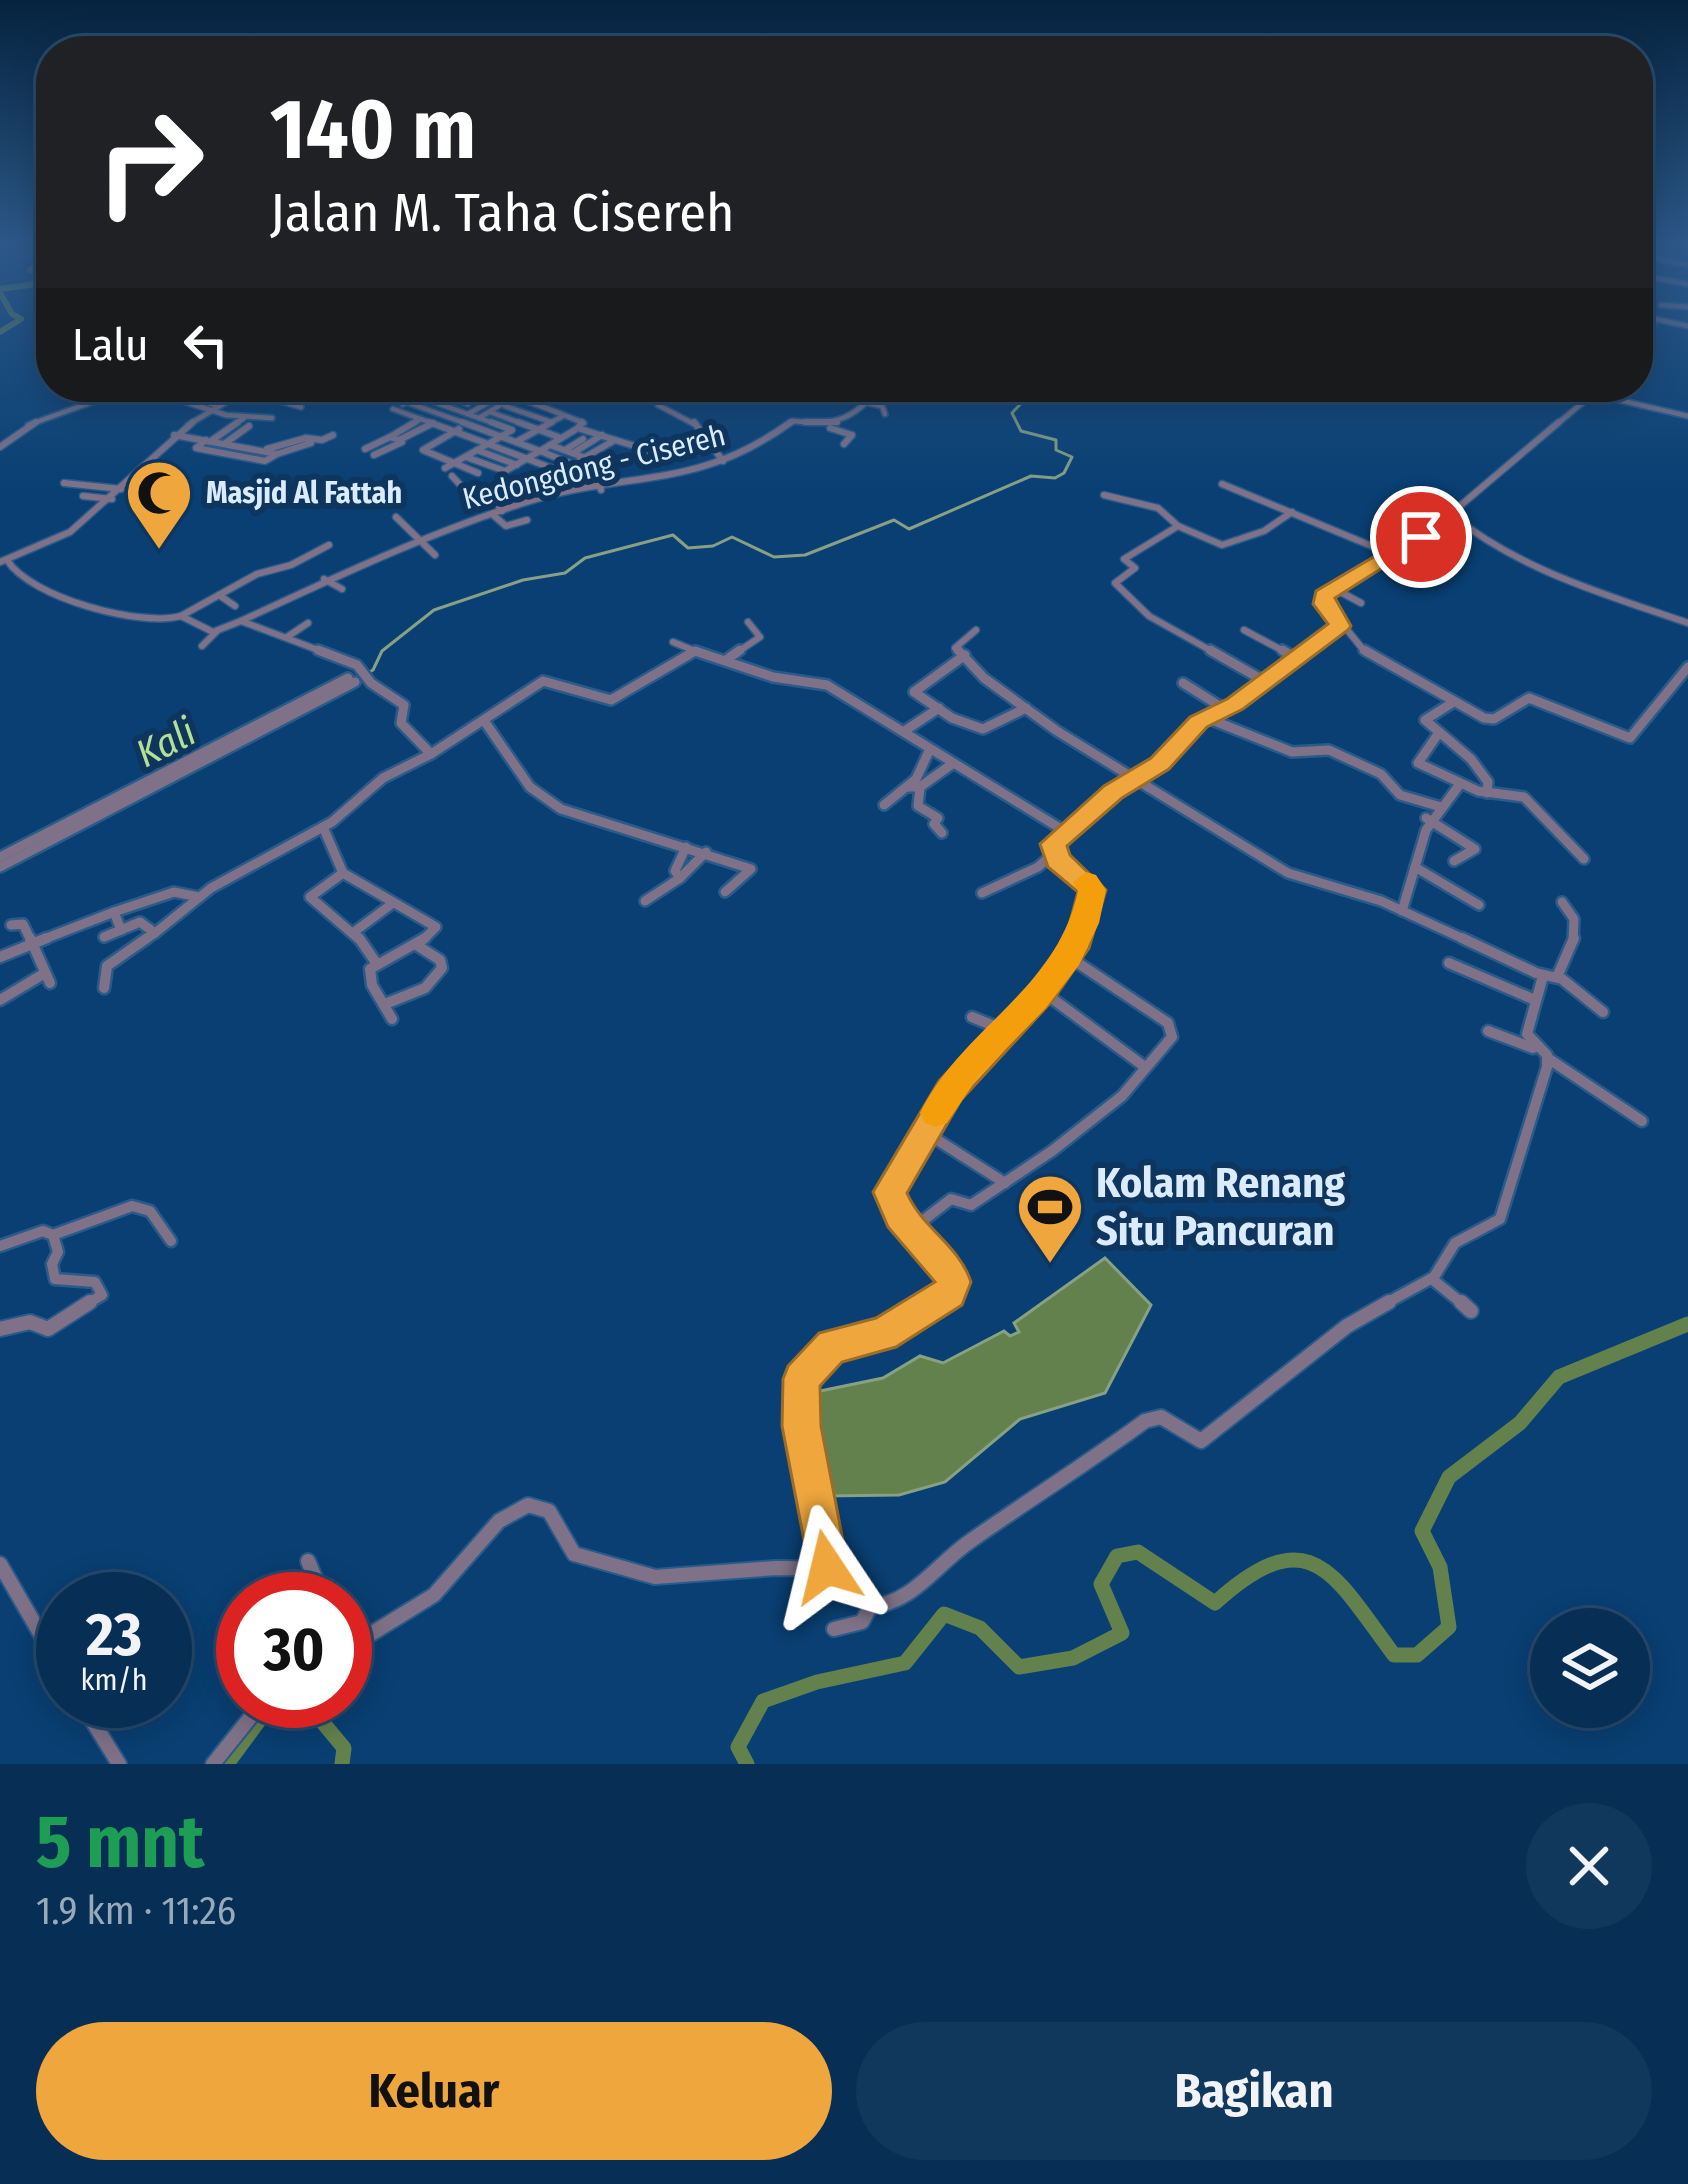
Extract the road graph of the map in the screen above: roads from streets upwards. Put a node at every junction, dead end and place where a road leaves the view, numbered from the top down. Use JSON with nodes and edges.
{"nodes":[{"id":1,"x":94,"y":402,"type":"edge"},
{"id":2,"x":191,"y":402,"type":"edge"},
{"id":3,"x":204,"y":402,"type":"edge"},
{"id":4,"x":227,"y":402,"type":"edge"},
{"id":5,"x":289,"y":402,"type":"edge"},
{"id":6,"x":400,"y":402,"type":"edge"},
{"id":7,"x":414,"y":402,"type":"edge"},
{"id":8,"x":424,"y":402,"type":"edge"},
{"id":9,"x":434,"y":402,"type":"edge"},
{"id":10,"x":462,"y":402,"type":"edge"},
{"id":11,"x":472,"y":402,"type":"edge"},
{"id":12,"x":491,"y":402,"type":"edge"},
{"id":13,"x":511,"y":402,"type":"edge"},
{"id":14,"x":520,"y":402,"type":"edge"},
{"id":15,"x":659,"y":402,"type":"edge"},
{"id":16,"x":1579,"y":402,"type":"edge"},
{"id":17,"x":1637,"y":402,"type":"edge"},
{"id":18,"x":868,"y":403,"type":"joint"},
{"id":19,"x":468,"y":404,"type":"junction"},
{"id":20,"x":302,"y":406,"type":"dead end"},
{"id":21,"x":416,"y":406,"type":"junction"},
{"id":22,"x":504,"y":406,"type":"junction"},
{"id":23,"x":216,"y":409,"type":"junction"},
{"id":24,"x":457,"y":410,"type":"junction"},
{"id":25,"x":434,"y":412,"type":"junction"},
{"id":26,"x":490,"y":412,"type":"junction"},
{"id":27,"x":468,"y":414,"type":"junction"},
{"id":28,"x":885,"y":414,"type":"dead end"},
{"id":29,"x":562,"y":416,"type":"junction"},
{"id":30,"x":1688,"y":416,"type":"edge"},
{"id":31,"x":272,"y":418,"type":"dead end"},
{"id":32,"x":479,"y":418,"type":"junction"},
{"id":33,"x":421,"y":419,"type":"junction"},
{"id":34,"x":247,"y":422,"type":"junction"},
{"id":35,"x":551,"y":422,"type":"junction"},
{"id":36,"x":433,"y":423,"type":"junction"},
{"id":37,"x":467,"y":424,"type":"junction"},
{"id":38,"x":522,"y":424,"type":"junction"},
{"id":39,"x":576,"y":424,"type":"junction"},
{"id":40,"x":830,"y":428,"type":"junction"},
{"id":41,"x":512,"y":430,"type":"junction"},
{"id":42,"x":538,"y":430,"type":"junction"},
{"id":43,"x":456,"y":431,"type":"junction"},
{"id":44,"x":548,"y":434,"type":"junction"},
{"id":45,"x":174,"y":435,"type":"junction"},
{"id":46,"x":333,"y":435,"type":"dead end"},
{"id":47,"x":602,"y":435,"type":"junction"},
{"id":48,"x":249,"y":437,"type":"dead end"},
{"id":49,"x":501,"y":437,"type":"junction"},
{"id":50,"x":307,"y":438,"type":"junction"},
{"id":51,"x":395,"y":438,"type":"junction"},
{"id":52,"x":561,"y":438,"type":"junction"},
{"id":53,"x":583,"y":439,"type":"dead end"},
{"id":54,"x":615,"y":440,"type":"junction"},
{"id":55,"x":208,"y":441,"type":"junction"},
{"id":56,"x":516,"y":442,"type":"junction"},
{"id":57,"x":224,"y":444,"type":"junction"},
{"id":58,"x":488,"y":444,"type":"junction"},
{"id":59,"x":844,"y":444,"type":"dead end"},
{"id":60,"x":550,"y":445,"type":"junction"},
{"id":61,"x":238,"y":446,"type":"junction"},
{"id":62,"x":0,"y":447,"type":"edge"},
{"id":63,"x":365,"y":449,"type":"dead end"},
{"id":64,"x":713,"y":449,"type":"junction"},
{"id":65,"x":262,"y":450,"type":"junction"},
{"id":66,"x":478,"y":450,"type":"junction"},
{"id":67,"x":538,"y":451,"type":"junction"},
{"id":68,"x":569,"y":451,"type":"junction"},
{"id":69,"x":277,"y":454,"type":"junction"},
{"id":70,"x":374,"y":455,"type":"dead end"},
{"id":71,"x":466,"y":457,"type":"junction"},
{"id":72,"x":528,"y":458,"type":"junction"},
{"id":73,"x":586,"y":458,"type":"junction"},
{"id":74,"x":656,"y":458,"type":"junction"},
{"id":75,"x":254,"y":459,"type":"junction"},
{"id":76,"x":723,"y":461,"type":"junction"},
{"id":77,"x":444,"y":464,"type":"junction"},
{"id":78,"x":455,"y":464,"type":"junction"},
{"id":79,"x":573,"y":464,"type":"junction"},
{"id":80,"x":434,"y":465,"type":"dead end"},
{"id":81,"x":517,"y":465,"type":"junction"},
{"id":82,"x":490,"y":466,"type":"junction"},
{"id":83,"x":241,"y":468,"type":"dead end"},
{"id":84,"x":478,"y":473,"type":"junction"},
{"id":85,"x":661,"y":479,"type":"junction"},
{"id":86,"x":485,"y":480,"type":"dead end"},
{"id":87,"x":64,"y":483,"type":"dead end"},
{"id":88,"x":1222,"y":484,"type":"dead end"},
{"id":89,"x":575,"y":486,"type":"dead end"},
{"id":90,"x":121,"y":489,"type":"junction"},
{"id":91,"x":487,"y":490,"type":"junction"},
{"id":92,"x":601,"y":490,"type":"junction"},
{"id":93,"x":1104,"y":495,"type":"dead end"},
{"id":94,"x":83,"y":496,"type":"dead end"},
{"id":95,"x":112,"y":499,"type":"junction"},
{"id":96,"x":516,"y":500,"type":"dead end"},
{"id":97,"x":497,"y":510,"type":"junction"},
{"id":98,"x":1292,"y":512,"type":"junction"},
{"id":99,"x":1452,"y":515,"type":"junction"},
{"id":100,"x":395,"y":517,"type":"dead end"},
{"id":101,"x":526,"y":520,"type":"dead end"},
{"id":102,"x":1178,"y":526,"type":"junction"},
{"id":103,"x":416,"y":540,"type":"junction"},
{"id":104,"x":329,"y":545,"type":"dead end"},
{"id":105,"x":1391,"y":554,"type":"junction"},
{"id":106,"x":435,"y":555,"type":"dead end"},
{"id":107,"x":3,"y":561,"type":"edge"},
{"id":108,"x":291,"y":565,"type":"junction"},
{"id":109,"x":302,"y":571,"type":"dead end"},
{"id":110,"x":324,"y":579,"type":"junction"},
{"id":111,"x":1335,"y":589,"type":"junction"},
{"id":112,"x":342,"y":590,"type":"dead end"},
{"id":113,"x":219,"y":595,"type":"junction"},
{"id":114,"x":277,"y":603,"type":"junction"},
{"id":115,"x":1361,"y":603,"type":"dead end"},
{"id":116,"x":235,"y":606,"type":"dead end"},
{"id":117,"x":292,"y":613,"type":"dead end"},
{"id":118,"x":181,"y":616,"type":"junction"},
{"id":119,"x":241,"y":621,"type":"junction"},
{"id":120,"x":748,"y":622,"type":"dead end"},
{"id":121,"x":308,"y":623,"type":"dead end"},
{"id":122,"x":1688,"y":623,"type":"edge"},
{"id":123,"x":1340,"y":626,"type":"junction"},
{"id":124,"x":976,"y":630,"type":"dead end"},
{"id":125,"x":1244,"y":630,"type":"dead end"},
{"id":126,"x":216,"y":632,"type":"junction"},
{"id":127,"x":287,"y":637,"type":"junction"},
{"id":128,"x":673,"y":642,"type":"dead end"},
{"id":129,"x":202,"y":646,"type":"dead end"},
{"id":130,"x":695,"y":651,"type":"junction"},
{"id":131,"x":965,"y":655,"type":"junction"},
{"id":132,"x":1296,"y":658,"type":"junction"},
{"id":133,"x":726,"y":660,"type":"junction"},
{"id":134,"x":1688,"y":667,"type":"edge"},
{"id":135,"x":369,"y":678,"type":"junction"},
{"id":136,"x":1266,"y":682,"type":"junction"},
{"id":137,"x":1183,"y":683,"type":"dead end"},
{"id":138,"x":322,"y":696,"type":"junction"},
{"id":139,"x":1451,"y":704,"type":"junction"},
{"id":140,"x":939,"y":708,"type":"junction"},
{"id":141,"x":1026,"y":708,"type":"junction"},
{"id":142,"x":1226,"y":710,"type":"junction"},
{"id":143,"x":1207,"y":718,"type":"junction"},
{"id":144,"x":485,"y":722,"type":"junction"},
{"id":145,"x":906,"y":730,"type":"junction"},
{"id":146,"x":1438,"y":734,"type":"junction"},
{"id":147,"x":930,"y":749,"type":"junction"},
{"id":148,"x":431,"y":754,"type":"junction"},
{"id":149,"x":961,"y":755,"type":"dead end"},
{"id":150,"x":950,"y":764,"type":"junction"},
{"id":151,"x":1135,"y":778,"type":"junction"},
{"id":152,"x":1460,"y":784,"type":"junction"},
{"id":153,"x":914,"y":788,"type":"junction"},
{"id":154,"x":1487,"y":793,"type":"junction"},
{"id":155,"x":884,"y":805,"type":"dead end"},
{"id":156,"x":1441,"y":807,"type":"junction"},
{"id":157,"x":1429,"y":819,"type":"junction"},
{"id":158,"x":323,"y":827,"type":"junction"},
{"id":159,"x":1066,"y":832,"type":"junction"},
{"id":160,"x":942,"y":833,"type":"dead end"},
{"id":161,"x":686,"y":847,"type":"junction"},
{"id":162,"x":706,"y":852,"type":"junction"},
{"id":163,"x":1053,"y":854,"type":"junction"},
{"id":164,"x":0,"y":856,"type":"edge"},
{"id":165,"x":1584,"y":859,"type":"dead end"},
{"id":166,"x":1454,"y":861,"type":"dead end"},
{"id":167,"x":0,"y":867,"type":"edge"},
{"id":168,"x":1415,"y":867,"type":"junction"},
{"id":169,"x":751,"y":869,"type":"junction"},
{"id":170,"x":343,"y":873,"type":"junction"},
{"id":171,"x":766,"y":874,"type":"dead end"},
{"id":172,"x":680,"y":878,"type":"junction"},
{"id":173,"x":725,"y":892,"type":"dead end"},
{"id":174,"x":982,"y":893,"type":"dead end"},
{"id":175,"x":199,"y":897,"type":"junction"},
{"id":176,"x":645,"y":901,"type":"dead end"},
{"id":177,"x":1562,"y":902,"type":"dead end"},
{"id":178,"x":393,"y":903,"type":"junction"},
{"id":179,"x":1479,"y":905,"type":"dead end"},
{"id":180,"x":1402,"y":911,"type":"junction"},
{"id":181,"x":114,"y":912,"type":"junction"},
{"id":182,"x":11,"y":926,"type":"dead end"},
{"id":183,"x":121,"y":930,"type":"junction"},
{"id":184,"x":354,"y":932,"type":"junction"},
{"id":185,"x":155,"y":933,"type":"junction"},
{"id":186,"x":104,"y":937,"type":"dead end"},
{"id":187,"x":418,"y":946,"type":"junction"},
{"id":188,"x":30,"y":947,"type":"junction"},
{"id":189,"x":0,"y":958,"type":"edge"},
{"id":190,"x":1069,"y":958,"type":"junction"},
{"id":191,"x":1449,"y":963,"type":"dead end"},
{"id":192,"x":377,"y":964,"type":"junction"},
{"id":193,"x":1544,"y":976,"type":"junction"},
{"id":194,"x":1557,"y":977,"type":"junction"},
{"id":195,"x":104,"y":988,"type":"dead end"},
{"id":196,"x":1042,"y":992,"type":"junction"},
{"id":197,"x":0,"y":1000,"type":"edge"},
{"id":198,"x":1535,"y":1000,"type":"junction"},
{"id":199,"x":385,"y":1004,"type":"junction"},
{"id":200,"x":1603,"y":1012,"type":"dead end"},
{"id":201,"x":972,"y":1017,"type":"dead end"},
{"id":202,"x":392,"y":1019,"type":"dead end"},
{"id":203,"x":1004,"y":1030,"type":"junction"},
{"id":204,"x":1488,"y":1031,"type":"dead end"},
{"id":205,"x":1539,"y":1049,"type":"junction"},
{"id":206,"x":1549,"y":1059,"type":"junction"},
{"id":207,"x":1145,"y":1066,"type":"junction"},
{"id":208,"x":1642,"y":1121,"type":"dead end"},
{"id":209,"x":925,"y":1132,"type":"junction"},
{"id":210,"x":1005,"y":1183,"type":"junction"},
{"id":211,"x":912,"y":1229,"type":"junction"},
{"id":212,"x":53,"y":1235,"type":"junction"},
{"id":213,"x":171,"y":1241,"type":"dead end"},
{"id":214,"x":0,"y":1246,"type":"edge"},
{"id":215,"x":1432,"y":1279,"type":"junction"},
{"id":216,"x":1471,"y":1311,"type":"dead end"},
{"id":217,"x":0,"y":1330,"type":"edge"},
{"id":218,"x":308,"y":1561,"type":"dead end"},
{"id":219,"x":0,"y":1564,"type":"edge"},
{"id":220,"x":827,"y":1567,"type":"junction"},
{"id":221,"x":313,"y":1572,"type":"edge"},
{"id":222,"x":870,"y":1606,"type":"junction"},
{"id":223,"x":36,"y":1626,"type":"edge"},
{"id":224,"x":834,"y":1629,"type":"dead end"},
{"id":225,"x":372,"y":1632,"type":"edge"},
{"id":226,"x":97,"y":1728,"type":"edge"},
{"id":227,"x":242,"y":1728,"type":"edge"},
{"id":228,"x":119,"y":1764,"type":"edge"},
{"id":229,"x":213,"y":1764,"type":"edge"}],
"edges":[{"from":1,"to":62,"type":"street"},
{"from":2,"to":23,"type":"street"},
{"from":3,"to":23,"type":"street"},
{"from":4,"to":23,"type":"street"},
{"from":5,"to":20,"type":"street"},
{"from":6,"to":33,"type":"street"},
{"from":7,"to":21,"type":"street"},
{"from":8,"to":21,"type":"street"},
{"from":9,"to":24,"type":"street"},
{"from":10,"to":19,"type":"street"},
{"from":11,"to":19,"type":"street"},
{"from":12,"to":27,"type":"street"},
{"from":13,"to":22,"type":"street"},
{"from":14,"to":29,"type":"street"},
{"from":15,"to":64,"type":"street"},
{"from":16,"to":99,"type":"street"},
{"from":17,"to":30,"type":"street"},
{"from":18,"to":28,"type":"street"},
{"from":18,"to":40,"type":"street","name":"Kedongdong - Cisereh"},
{"from":19,"to":24,"type":"street"},
{"from":21,"to":25,"type":"street"},
{"from":22,"to":26,"type":"street"},
{"from":22,"to":35,"type":"street"},
{"from":23,"to":34,"type":"street"},
{"from":23,"to":45,"type":"street"},
{"from":24,"to":27,"type":"street"},
{"from":25,"to":33,"type":"street"},
{"from":25,"to":37,"type":"street"},
{"from":26,"to":32,"type":"street"},
{"from":26,"to":38,"type":"street"},
{"from":27,"to":32,"type":"street"},
{"from":29,"to":35,"type":"street"},
{"from":29,"to":39,"type":"street"},
{"from":31,"to":34,"type":"street"},
{"from":32,"to":37,"type":"street"},
{"from":32,"to":41,"type":"street"},
{"from":33,"to":36,"type":"street"},
{"from":33,"to":51,"type":"street"},
{"from":34,"to":55,"type":"street"},
{"from":34,"to":57,"type":"street"},
{"from":35,"to":42,"type":"street"},
{"from":36,"to":43,"type":"street"},
{"from":36,"to":51,"type":"street"},
{"from":37,"to":43,"type":"street"},
{"from":37,"to":49,"type":"street"},
{"from":38,"to":41,"type":"street"},
{"from":38,"to":42,"type":"street"},
{"from":39,"to":44,"type":"street"},
{"from":39,"to":47,"type":"street"},
{"from":39,"to":52,"type":"street"},
{"from":40,"to":59,"type":"street"},
{"from":40,"to":76,"type":"street","name":"Kedongdong - Cisereh"},
{"from":41,"to":49,"type":"street"},
{"from":42,"to":44,"type":"street"},
{"from":42,"to":56,"type":"street"},
{"from":43,"to":58,"type":"street"},
{"from":43,"to":77,"type":"street"},
{"from":44,"to":52,"type":"street"},
{"from":45,"to":55,"type":"street"},
{"from":45,"to":90,"type":"street"},
{"from":46,"to":50,"type":"street"},
{"from":47,"to":54,"type":"street"},
{"from":47,"to":68,"type":"street"},
{"from":48,"to":61,"type":"street"},
{"from":49,"to":56,"type":"street"},
{"from":49,"to":58,"type":"street"},
{"from":50,"to":65,"type":"street"},
{"from":50,"to":69,"type":"street"},
{"from":51,"to":63,"type":"street"},
{"from":51,"to":70,"type":"street"},
{"from":52,"to":60,"type":"street"},
{"from":53,"to":68,"type":"street"},
{"from":54,"to":73,"type":"street"},
{"from":54,"to":74,"type":"street"},
{"from":55,"to":57,"type":"street"},
{"from":55,"to":75,"type":"street"},
{"from":56,"to":67,"type":"street"},
{"from":57,"to":61,"type":"street"},
{"from":58,"to":66,"type":"street"},
{"from":58,"to":72,"type":"street"},
{"from":60,"to":67,"type":"street"},
{"from":60,"to":68,"type":"street"},
{"from":61,"to":65,"type":"street"},
{"from":64,"to":74,"type":"street"},
{"from":64,"to":76,"type":"street"},
{"from":65,"to":69,"type":"street"},
{"from":66,"to":71,"type":"street"},
{"from":66,"to":81,"type":"street"},
{"from":67,"to":72,"type":"street"},
{"from":67,"to":79,"type":"street"},
{"from":68,"to":73,"type":"street"},
{"from":69,"to":75,"type":"street"},
{"from":71,"to":78,"type":"street"},
{"from":71,"to":82,"type":"street"},
{"from":72,"to":79,"type":"street"},
{"from":72,"to":81,"type":"street"},
{"from":73,"to":79,"type":"street"},
{"from":74,"to":85,"type":"street"},
{"from":75,"to":83,"type":"street"},
{"from":76,"to":85,"type":"street","name":"Kedongdong - Cisereh"},
{"from":77,"to":78,"type":"street"},
{"from":77,"to":80,"type":"street"},
{"from":78,"to":84,"type":"street"},
{"from":81,"to":82,"type":"street"},
{"from":82,"to":84,"type":"street"},
{"from":84,"to":91,"type":"street"},
{"from":85,"to":92,"type":"street","name":"Kedongdong - Cisereh"},
{"from":86,"to":91,"type":"street"},
{"from":87,"to":90,"type":"street"},
{"from":88,"to":98,"type":"street"},
{"from":89,"to":92,"type":"street"},
{"from":90,"to":95,"type":"street"},
{"from":91,"to":97,"type":"street"},
{"from":92,"to":97,"type":"street","name":"Kedongdong - Cisereh"},
{"from":93,"to":102,"type":"street"},
{"from":94,"to":95,"type":"street"},
{"from":95,"to":107,"type":"street"},
{"from":96,"to":97,"type":"street"},
{"from":97,"to":101,"type":"street"},
{"from":97,"to":103,"type":"street","name":"Kedongdong - Cisereh"},
{"from":98,"to":102,"type":"street"},
{"from":98,"to":105,"type":"street"},
{"from":99,"to":105,"type":"street"},
{"from":99,"to":122,"type":"street"},
{"from":100,"to":103,"type":"street"},
{"from":102,"to":136,"type":"street"},
{"from":103,"to":106,"type":"street"},
{"from":103,"to":110,"type":"street","name":"Kedongdong - Cisereh"},
{"from":104,"to":108,"type":"street"},
{"from":105,"to":111,"type":"street"},
{"from":107,"to":118,"type":"street"},
{"from":108,"to":109,"type":"street"},
{"from":108,"to":113,"type":"street"},
{"from":110,"to":112,"type":"street"},
{"from":110,"to":114,"type":"street","name":"Kedongdong - Cisereh"},
{"from":111,"to":115,"type":"street"},
{"from":111,"to":123,"type":"street"},
{"from":113,"to":116,"type":"street"},
{"from":113,"to":118,"type":"street"},
{"from":114,"to":117,"type":"street"},
{"from":114,"to":119,"type":"street","name":"Kedongdong - Cisereh"},
{"from":118,"to":126,"type":"street"},
{"from":119,"to":126,"type":"street","name":"Kedongdong - Cisereh"},
{"from":119,"to":127,"type":"street"},
{"from":120,"to":133,"type":"street"},
{"from":121,"to":127,"type":"street"},
{"from":123,"to":132,"type":"street"},
{"from":123,"to":139,"type":"street"},
{"from":124,"to":131,"type":"street"},
{"from":125,"to":132,"type":"street"},
{"from":126,"to":129,"type":"street"},
{"from":127,"to":135,"type":"street"},
{"from":128,"to":130,"type":"street"},
{"from":130,"to":133,"type":"street"},
{"from":130,"to":144,"type":"street"},
{"from":131,"to":140,"type":"street"},
{"from":131,"to":141,"type":"street"},
{"from":132,"to":136,"type":"street"},
{"from":133,"to":145,"type":"street"},
{"from":134,"to":139,"type":"street"},
{"from":135,"to":138,"type":"street"},
{"from":135,"to":148,"type":"street"},
{"from":136,"to":142,"type":"street"},
{"from":137,"to":142,"type":"street"},
{"from":138,"to":164,"type":"street"},
{"from":138,"to":167,"type":"street"},
{"from":139,"to":146,"type":"street"},
{"from":140,"to":141,"type":"street"},
{"from":140,"to":145,"type":"street"},
{"from":141,"to":151,"type":"street"},
{"from":142,"to":143,"type":"street"},
{"from":143,"to":151,"type":"street"},
{"from":143,"to":156,"type":"street"},
{"from":144,"to":148,"type":"street"},
{"from":144,"to":161,"type":"street"},
{"from":145,"to":147,"type":"street"},
{"from":146,"to":152,"type":"street"},
{"from":146,"to":154,"type":"street"},
{"from":147,"to":150,"type":"street"},
{"from":147,"to":153,"type":"street"},
{"from":148,"to":158,"type":"street"},
{"from":149,"to":150,"type":"street"},
{"from":150,"to":153,"type":"street"},
{"from":150,"to":159,"type":"street"},
{"from":151,"to":159,"type":"street"},
{"from":151,"to":180,"type":"street"},
{"from":152,"to":154,"type":"street"},
{"from":152,"to":156,"type":"street"},
{"from":153,"to":155,"type":"street"},
{"from":153,"to":160,"type":"street"},
{"from":154,"to":165,"type":"street"},
{"from":156,"to":157,"type":"street"},
{"from":157,"to":166,"type":"street"},
{"from":157,"to":168,"type":"street"},
{"from":158,"to":170,"type":"street"},
{"from":158,"to":175,"type":"street"},
{"from":159,"to":163,"type":"street"},
{"from":161,"to":162,"type":"street"},
{"from":161,"to":172,"type":"street"},
{"from":162,"to":169,"type":"street"},
{"from":162,"to":172,"type":"street"},
{"from":163,"to":174,"type":"street"},
{"from":163,"to":190,"type":"street"},
{"from":168,"to":179,"type":"street"},
{"from":168,"to":180,"type":"street"},
{"from":169,"to":171,"type":"street"},
{"from":169,"to":173,"type":"street"},
{"from":170,"to":178,"type":"street"},
{"from":170,"to":184,"type":"street"},
{"from":172,"to":176,"type":"street"},
{"from":175,"to":181,"type":"street"},
{"from":175,"to":185,"type":"street"},
{"from":177,"to":194,"type":"street"},
{"from":178,"to":184,"type":"street"},
{"from":178,"to":187,"type":"street"},
{"from":180,"to":193,"type":"street"},
{"from":181,"to":183,"type":"street"},
{"from":181,"to":188,"type":"street"},
{"from":182,"to":188,"type":"street"},
{"from":183,"to":185,"type":"street"},
{"from":183,"to":186,"type":"street"},
{"from":184,"to":192,"type":"street"},
{"from":185,"to":195,"type":"street"},
{"from":187,"to":192,"type":"street"},
{"from":187,"to":199,"type":"street"},
{"from":188,"to":189,"type":"street"},
{"from":188,"to":197,"type":"street"},
{"from":190,"to":196,"type":"street"},
{"from":190,"to":207,"type":"street"},
{"from":191,"to":198,"type":"street"},
{"from":192,"to":199,"type":"street"},
{"from":193,"to":194,"type":"street"},
{"from":193,"to":198,"type":"street"},
{"from":194,"to":200,"type":"street"},
{"from":196,"to":203,"type":"street"},
{"from":196,"to":207,"type":"street"},
{"from":198,"to":205,"type":"street"},
{"from":199,"to":202,"type":"street"},
{"from":201,"to":203,"type":"street"},
{"from":203,"to":209,"type":"street"},
{"from":204,"to":205,"type":"street"},
{"from":205,"to":206,"type":"street"},
{"from":206,"to":208,"type":"street"},
{"from":206,"to":215,"type":"street"},
{"from":207,"to":210,"type":"street"},
{"from":209,"to":210,"type":"street"},
{"from":209,"to":211,"type":"street"},
{"from":210,"to":211,"type":"street"},
{"from":211,"to":220,"type":"street"},
{"from":212,"to":213,"type":"street"},
{"from":212,"to":214,"type":"street"},
{"from":212,"to":217,"type":"street"},
{"from":215,"to":216,"type":"street"},
{"from":215,"to":222,"type":"street"},
{"from":218,"to":221,"type":"street"},
{"from":219,"to":223,"type":"street"},
{"from":220,"to":222,"type":"street"},
{"from":220,"to":225,"type":"street"},
{"from":222,"to":224,"type":"street"},
{"from":226,"to":228,"type":"street"},
{"from":227,"to":229,"type":"street"}]}
